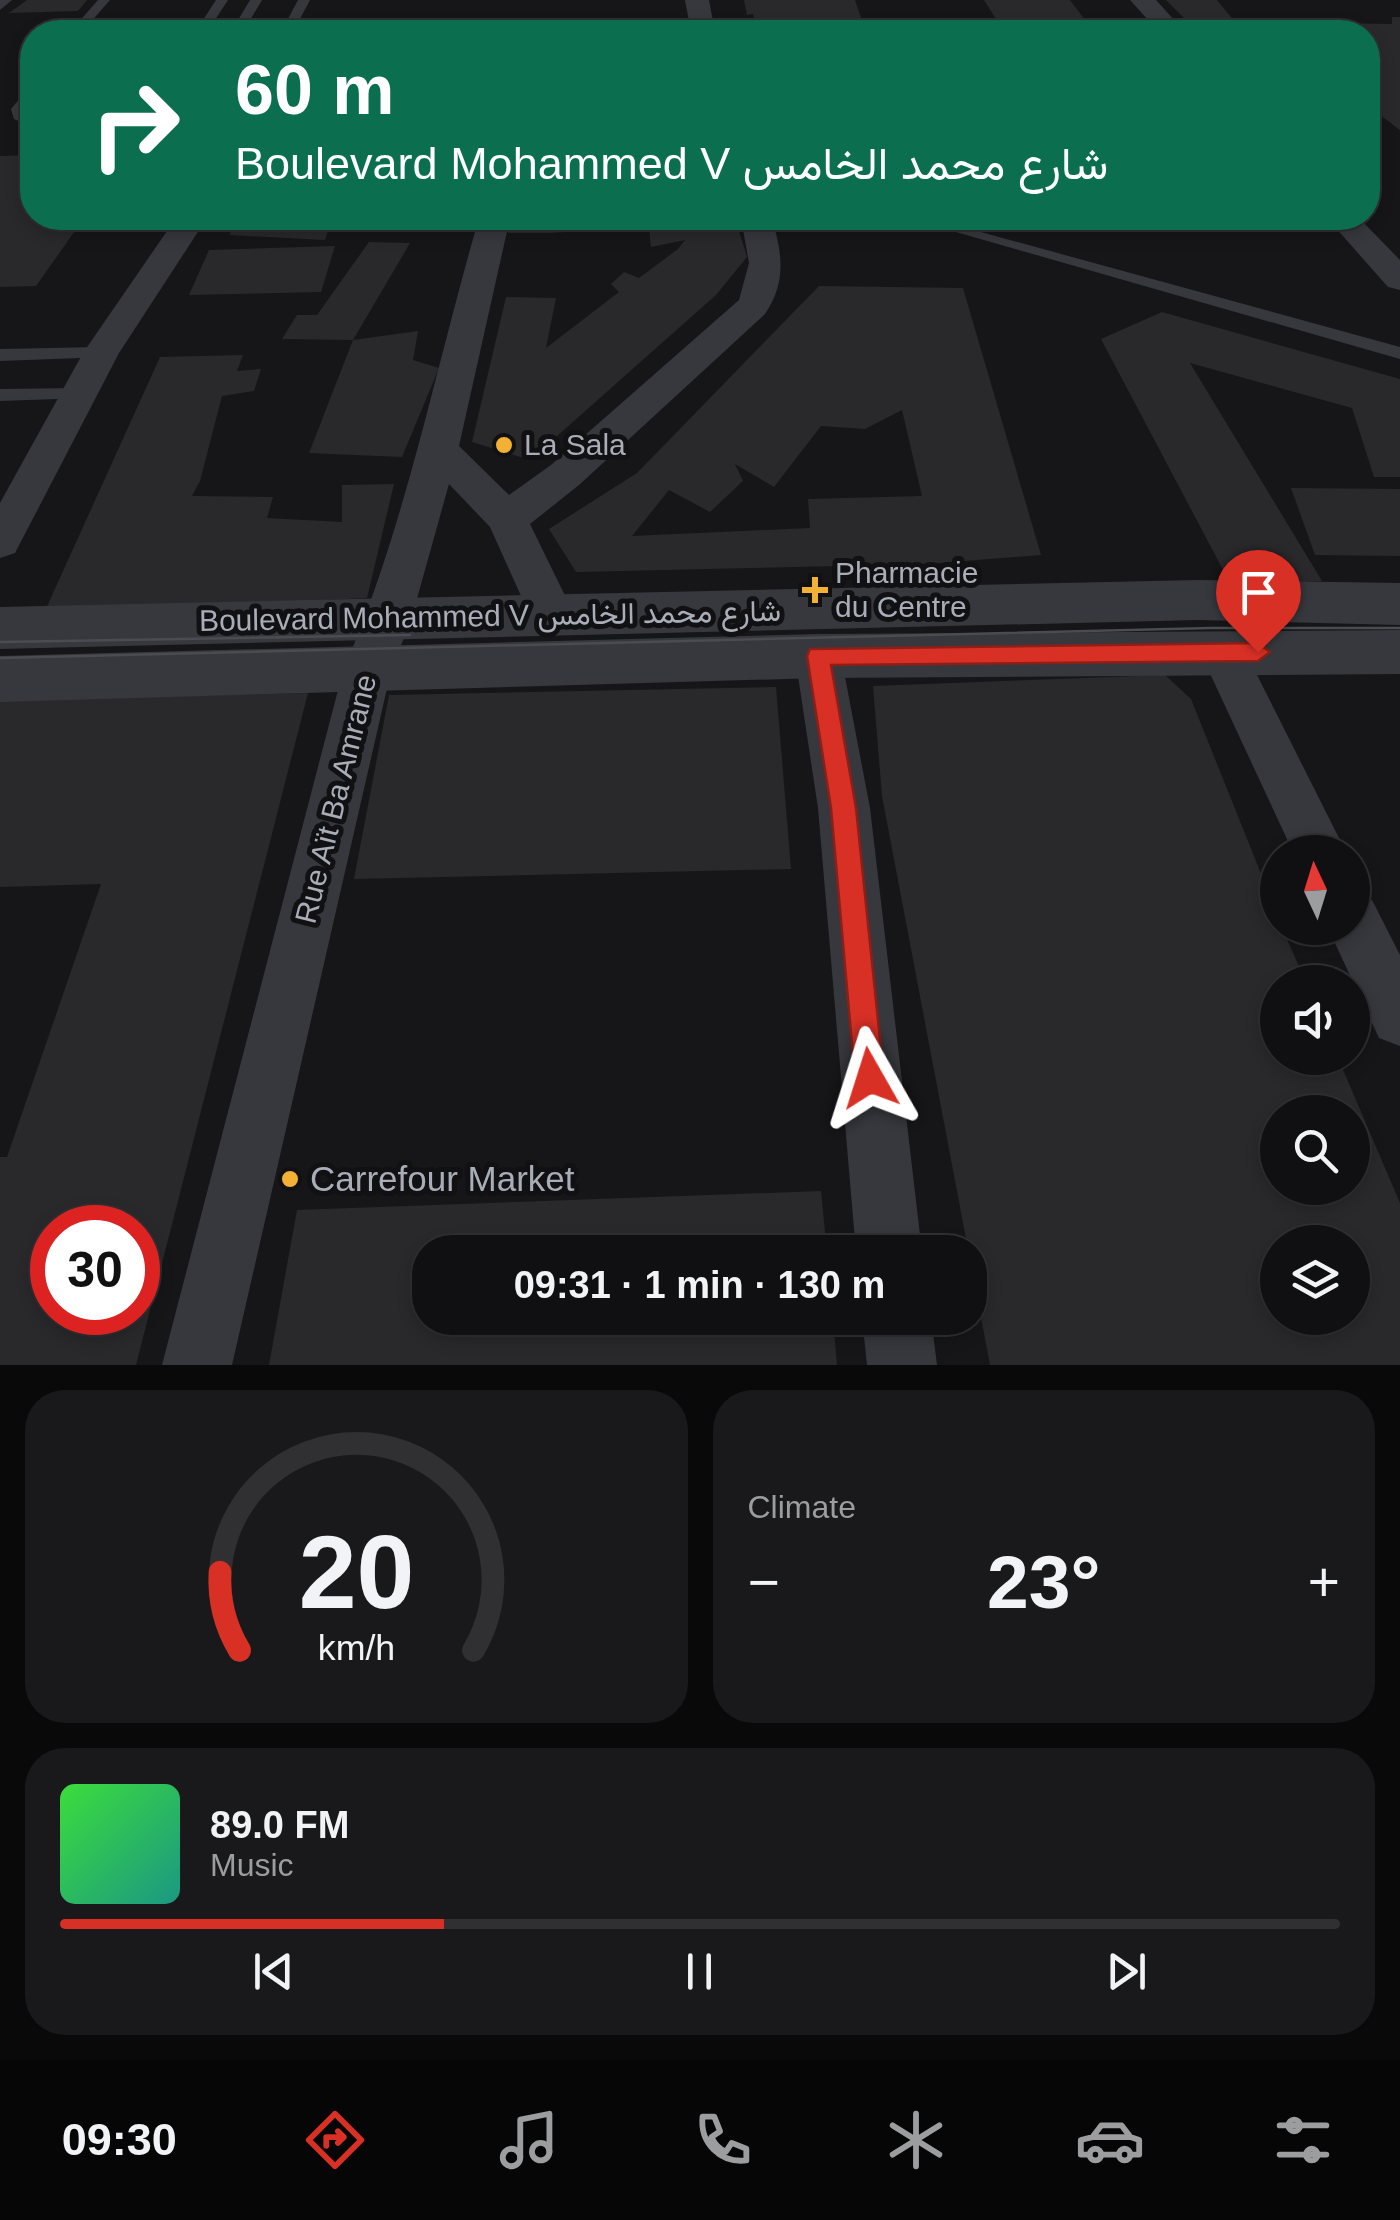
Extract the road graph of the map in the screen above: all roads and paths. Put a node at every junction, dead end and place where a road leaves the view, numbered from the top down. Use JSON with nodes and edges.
{"nodes":[{"id":1,"x":6,"y":0,"type":"edge"},
{"id":2,"x":104,"y":0,"type":"edge"},
{"id":3,"x":1142,"y":0,"type":"edge"},
{"id":4,"x":0,"y":7,"type":"edge"},
{"id":5,"x":86,"y":20,"type":"edge"},
{"id":6,"x":1161,"y":20,"type":"edge"},
{"id":7,"x":181,"y":230,"type":"edge"},
{"id":8,"x":491,"y":230,"type":"edge"},
{"id":9,"x":760,"y":230,"type":"edge"},
{"id":10,"x":959,"y":230,"type":"edge"},
{"id":11,"x":1353,"y":230,"type":"edge"},
{"id":12,"x":1400,"y":280,"type":"edge"},
{"id":13,"x":102,"y":353,"type":"junction"},
{"id":14,"x":1400,"y":353,"type":"edge"},
{"id":15,"x":0,"y":355,"type":"edge"},
{"id":16,"x":79,"y":394,"type":"junction"},
{"id":17,"x":0,"y":395,"type":"edge"},
{"id":18,"x":438,"y":449,"type":"junction"},
{"id":19,"x":507,"y":519,"type":"junction"},
{"id":20,"x":0,"y":542,"type":"edge"},
{"id":21,"x":1400,"y":604,"type":"edge"},
{"id":22,"x":551,"y":614,"type":"junction"},
{"id":23,"x":0,"y":628,"type":"edge"},
{"id":24,"x":377,"y":645,"type":"junction"},
{"id":25,"x":1223,"y":652,"type":"junction"},
{"id":26,"x":1400,"y":652,"type":"edge"},
{"id":27,"x":818,"y":656,"type":"junction"},
{"id":28,"x":0,"y":679,"type":"edge"},
{"id":29,"x":1312,"y":835,"type":"edge"},
{"id":30,"x":1365,"y":945,"type":"edge"},
{"id":31,"x":1400,"y":1017,"type":"edge"},
{"id":32,"x":887,"y":1235,"type":"edge"},
{"id":33,"x":898,"y":1335,"type":"edge"},
{"id":34,"x":197,"y":1365,"type":"edge"},
{"id":35,"x":902,"y":1365,"type":"edge"}],
"edges":[{"from":1,"to":4,"type":"lane"},
{"from":2,"to":5,"type":"lane"},
{"from":3,"to":6,"type":"street"},
{"from":7,"to":13,"type":"street"},
{"from":8,"to":18,"type":"street","name":"Rue Aït Ba Amrane"},
{"from":9,"to":19,"type":"street"},
{"from":10,"to":14,"type":"lane"},
{"from":11,"to":12,"type":"street"},
{"from":13,"to":15,"type":"lane"},
{"from":13,"to":16,"type":"street"},
{"from":16,"to":17,"type":"lane"},
{"from":16,"to":20,"type":"street"},
{"from":18,"to":19,"type":"street"},
{"from":18,"to":24,"type":"street","name":"Rue Aït Ba Amrane"},
{"from":19,"to":22,"type":"street"},
{"from":21,"to":22,"type":"street","name":"Boulevard Mohammed V شارع محمد الخامس"},
{"from":22,"to":24,"type":"street","name":"Boulevard Mohammed V شارع محمد الخامس"},
{"from":23,"to":24,"type":"street","name":"Boulevard Mohammed V شارع محمد الخامس"},
{"from":24,"to":27,"type":"street","name":"Boulevard Mohammed V شارع محمد الخامس"},
{"from":24,"to":28,"type":"street","name":"Boulevard Mohammed V شارع محمد الخامس"},
{"from":24,"to":34,"type":"street","name":"Rue Aït Ba Amrane"},
{"from":25,"to":26,"type":"street","name":"Boulevard Mohammed V شارع محمد الخامس"},
{"from":25,"to":27,"type":"street","name":"Boulevard Mohammed V شارع محمد الخامس"},
{"from":25,"to":29,"type":"street"},
{"from":27,"to":32,"type":"street"},
{"from":30,"to":31,"type":"street"},
{"from":33,"to":35,"type":"street"}]}
